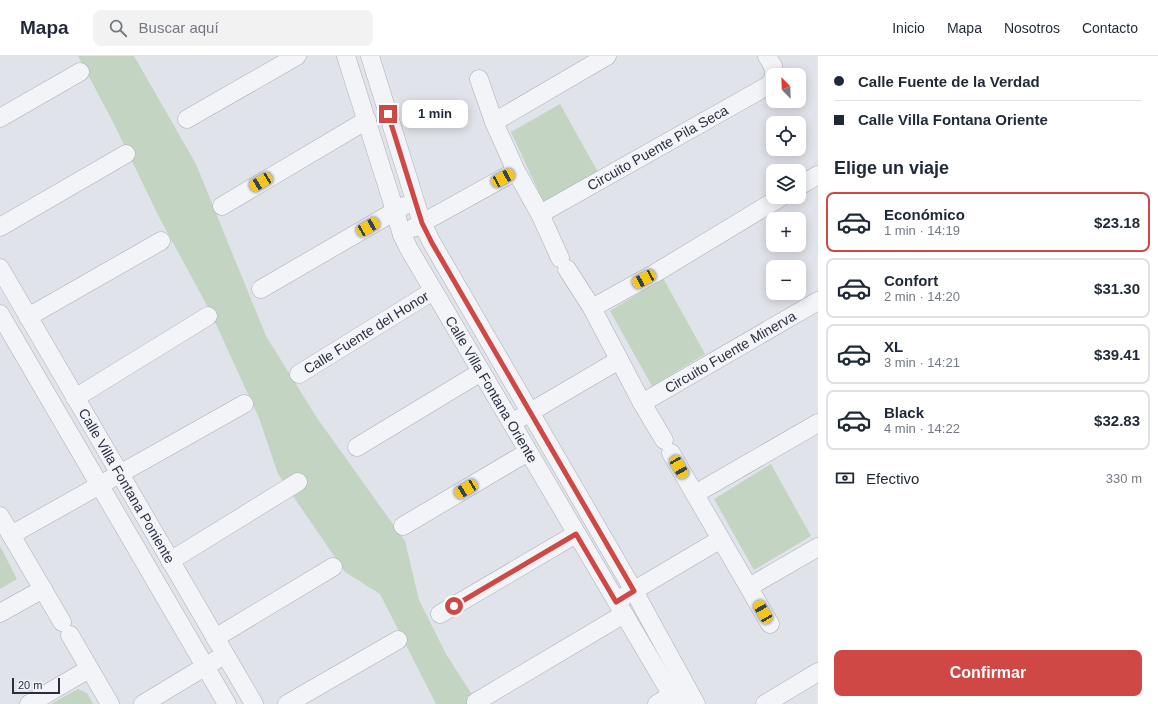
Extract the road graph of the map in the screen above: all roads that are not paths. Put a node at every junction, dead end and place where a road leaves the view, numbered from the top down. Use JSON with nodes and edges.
{"nodes":[{"id":1,"x":297,"y":56,"type":"edge"},
{"id":2,"x":346,"y":56,"type":"edge"},
{"id":3,"x":370,"y":56,"type":"edge"},
{"id":4,"x":606,"y":56,"type":"edge"},
{"id":5,"x":767,"y":56,"type":"edge"},
{"id":6,"x":773,"y":68,"type":"edge"},
{"id":7,"x":80,"y":72,"type":"dead end"},
{"id":8,"x":479,"y":79,"type":"dead end"},
{"id":9,"x":766,"y":87,"type":"edge"},
{"id":10,"x":0,"y":118,"type":"edge"},
{"id":11,"x":187,"y":119,"type":"dead end"},
{"id":12,"x":367,"y":120,"type":"junction"},
{"id":13,"x":494,"y":122,"type":"junction"},
{"id":14,"x":126,"y":154,"type":"dead end"},
{"id":15,"x":516,"y":171,"type":"junction"},
{"id":16,"x":818,"y":175,"type":"edge"},
{"id":17,"x":806,"y":182,"type":"edge"},
{"id":18,"x":415,"y":201,"type":"junction"},
{"id":19,"x":769,"y":204,"type":"edge"},
{"id":20,"x":222,"y":206,"type":"dead end"},
{"id":21,"x":395,"y":211,"type":"junction"},
{"id":22,"x":540,"y":214,"type":"junction"},
{"id":23,"x":422,"y":223,"type":"junction"},
{"id":24,"x":0,"y":227,"type":"edge"},
{"id":25,"x":402,"y":234,"type":"junction"},
{"id":26,"x":161,"y":241,"type":"dead end"},
{"id":27,"x":0,"y":268,"type":"edge"},
{"id":28,"x":5,"y":288,"type":"edge"},
{"id":29,"x":261,"y":289,"type":"dead end"},
{"id":30,"x":433,"y":291,"type":"junction"},
{"id":31,"x":818,"y":301,"type":"edge"},
{"id":32,"x":592,"y":308,"type":"junction"},
{"id":33,"x":0,"y":314,"type":"edge"},
{"id":34,"x":208,"y":316,"type":"dead end"},
{"id":35,"x":28,"y":317,"type":"junction"},
{"id":36,"x":619,"y":360,"type":"junction"},
{"id":37,"x":481,"y":372,"type":"junction"},
{"id":38,"x":299,"y":374,"type":"dead end"},
{"id":39,"x":75,"y":398,"type":"junction"},
{"id":40,"x":642,"y":403,"type":"junction"},
{"id":41,"x":244,"y":404,"type":"dead end"},
{"id":42,"x":530,"y":411,"type":"junction"},
{"id":43,"x":818,"y":423,"type":"edge"},
{"id":44,"x":511,"y":424,"type":"junction"},
{"id":45,"x":357,"y":447,"type":"dead end"},
{"id":46,"x":528,"y":452,"type":"junction"},
{"id":47,"x":119,"y":473,"type":"junction"},
{"id":48,"x":298,"y":482,"type":"dead end"},
{"id":49,"x":100,"y":485,"type":"junction"},
{"id":50,"x":695,"y":494,"type":"junction"},
{"id":51,"x":0,"y":516,"type":"edge"},
{"id":52,"x":403,"y":526,"type":"dead end"},
{"id":53,"x":576,"y":534,"type":"junction"},
{"id":54,"x":11,"y":535,"type":"junction"},
{"id":55,"x":721,"y":539,"type":"junction"},
{"id":56,"x":818,"y":547,"type":"edge"},
{"id":57,"x":170,"y":560,"type":"junction"},
{"id":58,"x":333,"y":567,"type":"dead end"},
{"id":59,"x":749,"y":587,"type":"junction"},
{"id":60,"x":42,"y":589,"type":"junction"},
{"id":61,"x":634,"y":591,"type":"junction"},
{"id":62,"x":620,"y":608,"type":"junction"},
{"id":63,"x":0,"y":613,"type":"edge"},
{"id":64,"x":440,"y":614,"type":"dead end"},
{"id":65,"x":770,"y":624,"type":"dead end"},
{"id":66,"x":215,"y":638,"type":"junction"},
{"id":67,"x":398,"y":640,"type":"dead end"},
{"id":68,"x":225,"y":654,"type":"junction"},
{"id":69,"x":205,"y":666,"type":"junction"},
{"id":70,"x":89,"y":669,"type":"junction"},
{"id":71,"x":818,"y":672,"type":"edge"},
{"id":72,"x":669,"y":701,"type":"edge"},
{"id":73,"x":476,"y":702,"type":"dead end"},
{"id":74,"x":29,"y":704,"type":"edge"},
{"id":75,"x":110,"y":704,"type":"edge"},
{"id":76,"x":143,"y":704,"type":"edge"},
{"id":77,"x":227,"y":704,"type":"edge"},
{"id":78,"x":254,"y":704,"type":"edge"},
{"id":79,"x":287,"y":704,"type":"edge"},
{"id":80,"x":696,"y":704,"type":"edge"},
{"id":81,"x":765,"y":704,"type":"edge"}],
"edges":[{"from":1,"to":11,"type":"street"},
{"from":2,"to":12,"type":"street","name":"Calle Villa Fontana Oriente"},
{"from":3,"to":18,"type":"street","name":"Calle Villa Fontana Oriente"},
{"from":4,"to":13,"type":"street"},
{"from":5,"to":6,"type":"street"},
{"from":7,"to":10,"type":"street"},
{"from":8,"to":13,"type":"street"},
{"from":9,"to":22,"type":"street","name":"Circuito Puente Pila Seca"},
{"from":12,"to":20,"type":"street"},
{"from":12,"to":21,"type":"street","name":"Calle Villa Fontana Oriente"},
{"from":13,"to":15,"type":"street"},
{"from":14,"to":24,"type":"street"},
{"from":15,"to":22,"type":"street"},
{"from":15,"to":23,"type":"street"},
{"from":16,"to":17,"type":"street"},
{"from":18,"to":21,"type":"street"},
{"from":18,"to":23,"type":"street","name":"Calle Villa Fontana Oriente"},
{"from":19,"to":32,"type":"street"},
{"from":21,"to":25,"type":"street","name":"Calle Villa Fontana Oriente"},
{"from":21,"to":29,"type":"street"},
{"from":22,"to":32,"type":"street"},
{"from":23,"to":25,"type":"street"},
{"from":23,"to":42,"type":"street","name":"Calle Villa Fontana Oriente"},
{"from":25,"to":30,"type":"street","name":"Calle Villa Fontana Oriente"},
{"from":26,"to":35,"type":"street"},
{"from":27,"to":28,"type":"street","name":"Calle Villa Fontana Poniente"},
{"from":28,"to":35,"type":"street","name":"Calle Villa Fontana Poniente"},
{"from":30,"to":37,"type":"street","name":"Calle Villa Fontana Oriente"},
{"from":30,"to":38,"type":"street","name":"Calle Fuente del Honor"},
{"from":31,"to":40,"type":"street","name":"Circuito Fuente Minerva"},
{"from":32,"to":36,"type":"street"},
{"from":33,"to":49,"type":"street","name":"Calle Villa Fontana Poniente"},
{"from":34,"to":39,"type":"street"},
{"from":35,"to":39,"type":"street","name":"Calle Villa Fontana Poniente"},
{"from":36,"to":40,"type":"street"},
{"from":36,"to":42,"type":"street"},
{"from":37,"to":44,"type":"street","name":"Calle Villa Fontana Oriente"},
{"from":37,"to":45,"type":"street"},
{"from":39,"to":47,"type":"street","name":"Calle Villa Fontana Poniente"},
{"from":40,"to":50,"type":"street"},
{"from":41,"to":47,"type":"street"},
{"from":42,"to":44,"type":"street"},
{"from":42,"to":61,"type":"street","name":"Calle Villa Fontana Oriente"},
{"from":43,"to":50,"type":"street"},
{"from":44,"to":46,"type":"street","name":"Calle Villa Fontana Oriente"},
{"from":46,"to":52,"type":"street"},
{"from":46,"to":53,"type":"street","name":"Calle Villa Fontana Oriente"},
{"from":47,"to":49,"type":"street"},
{"from":47,"to":57,"type":"street","name":"Calle Villa Fontana Poniente"},
{"from":48,"to":57,"type":"street"},
{"from":49,"to":54,"type":"street"},
{"from":49,"to":69,"type":"street","name":"Calle Villa Fontana Poniente"},
{"from":50,"to":55,"type":"street"},
{"from":51,"to":54,"type":"street"},
{"from":53,"to":62,"type":"street","name":"Calle Villa Fontana Oriente"},
{"from":53,"to":64,"type":"street"},
{"from":54,"to":60,"type":"street"},
{"from":55,"to":59,"type":"street"},
{"from":55,"to":61,"type":"street"},
{"from":56,"to":59,"type":"street"},
{"from":57,"to":66,"type":"street","name":"Calle Villa Fontana Poniente"},
{"from":58,"to":66,"type":"street"},
{"from":59,"to":65,"type":"street"},
{"from":60,"to":63,"type":"street"},
{"from":60,"to":70,"type":"street"},
{"from":61,"to":62,"type":"street"},
{"from":61,"to":80,"type":"street","name":"Calle Villa Fontana Oriente"},
{"from":62,"to":72,"type":"street","name":"Calle Villa Fontana Oriente"},
{"from":62,"to":73,"type":"street"},
{"from":66,"to":68,"type":"street","name":"Calle Villa Fontana Poniente"},
{"from":67,"to":79,"type":"street"},
{"from":68,"to":69,"type":"street"},
{"from":68,"to":78,"type":"street","name":"Calle Villa Fontana Poniente"},
{"from":69,"to":76,"type":"street"},
{"from":69,"to":77,"type":"street","name":"Calle Villa Fontana Poniente"},
{"from":70,"to":74,"type":"street"},
{"from":70,"to":75,"type":"street"},
{"from":71,"to":81,"type":"street"}]}
